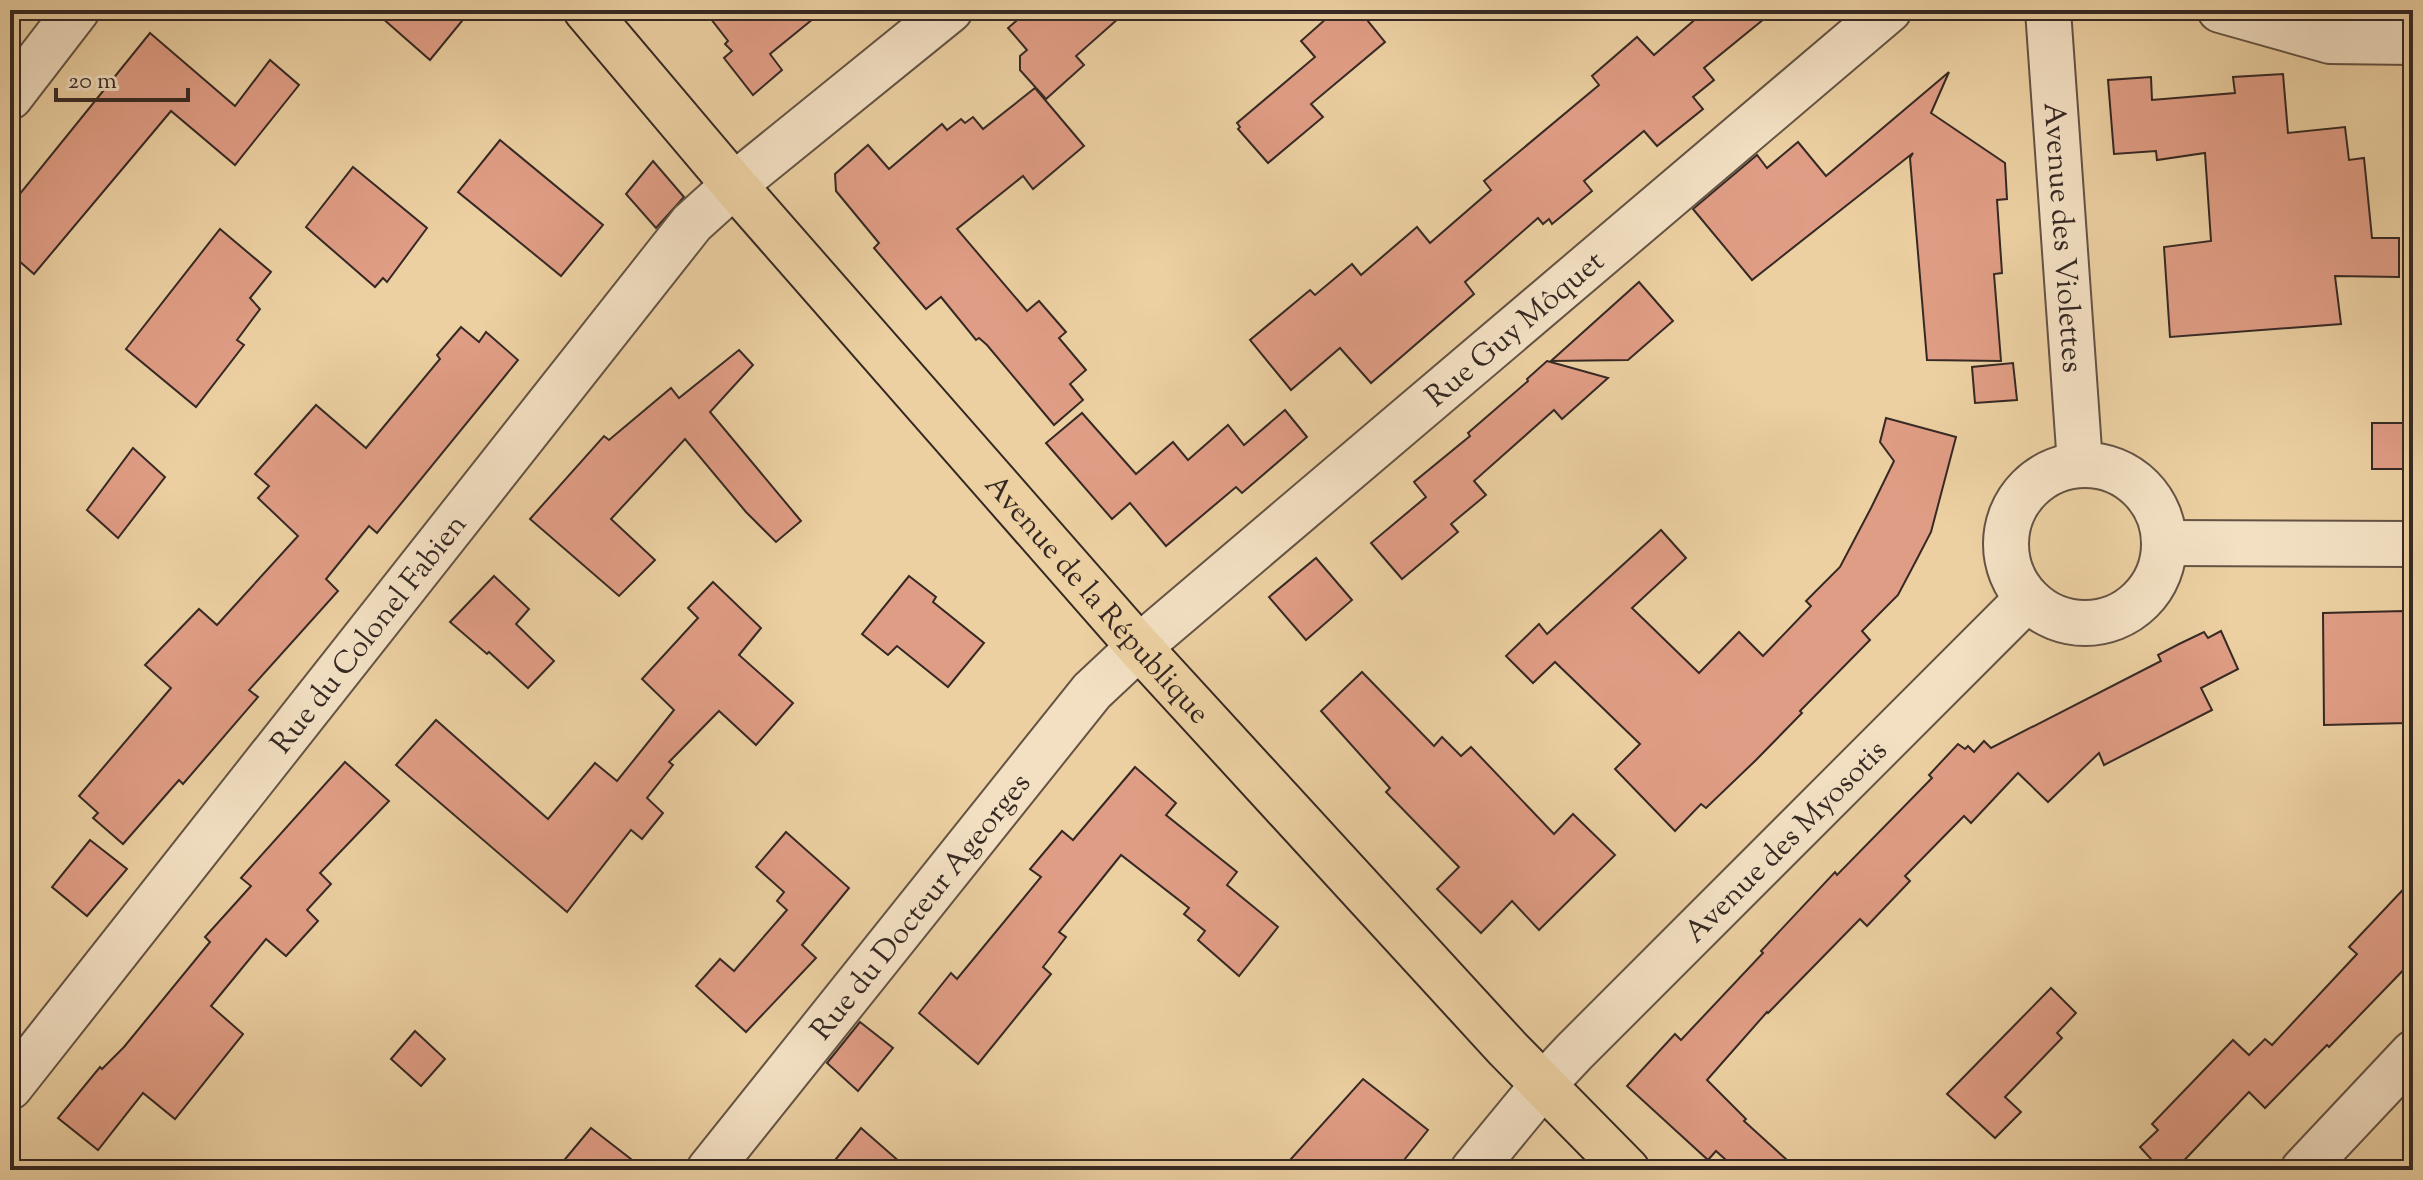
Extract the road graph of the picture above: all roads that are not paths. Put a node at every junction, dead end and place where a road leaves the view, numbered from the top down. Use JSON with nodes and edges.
{"nodes":[{"id":1,"x":77,"y":10,"type":"edge"},
{"id":2,"x":586,"y":10,"type":"edge"},
{"id":3,"x":950,"y":10,"type":"edge"},
{"id":4,"x":1889,"y":10,"type":"edge"},
{"id":5,"x":2048,"y":10,"type":"edge"},
{"id":6,"x":2220,"y":10,"type":"edge"},
{"id":7,"x":2413,"y":42,"type":"edge"},
{"id":8,"x":10,"y":97,"type":"edge"},
{"id":9,"x":734,"y":185,"type":"junction"},
{"id":10,"x":2080,"y":464,"type":"junction"},
{"id":11,"x":2166,"y":543,"type":"junction"},
{"id":12,"x":2413,"y":544,"type":"edge"},
{"id":13,"x":2027,"y":599,"type":"junction"},
{"id":14,"x":1139,"y":647,"type":"junction"},
{"id":15,"x":2413,"y":1053,"type":"edge"},
{"id":16,"x":1543,"y":1085,"type":"junction"},
{"id":17,"x":10,"y":1087,"type":"edge"},
{"id":18,"x":709,"y":1170,"type":"edge"},
{"id":19,"x":1473,"y":1170,"type":"edge"},
{"id":20,"x":1627,"y":1170,"type":"edge"},
{"id":21,"x":2303,"y":1170,"type":"edge"}],
"edges":[{"from":1,"to":8,"type":"street"},
{"from":2,"to":9,"type":"main road","name":"Avenue de la République"},
{"from":3,"to":9,"type":"street","name":"Rue du Colonel Fabien"},
{"from":4,"to":14,"type":"street","name":"Rue Guy Môquet"},
{"from":5,"to":10,"type":"street","name":"Avenue des Violettes"},
{"from":6,"to":7,"type":"street"},
{"from":9,"to":14,"type":"main road","name":"Avenue de la République"},
{"from":9,"to":17,"type":"street","name":"Rue du Colonel Fabien"},
{"from":10,"to":11,"type":"street"},
{"from":10,"to":13,"type":"street"},
{"from":11,"to":12,"type":"street"},
{"from":11,"to":13,"type":"street"},
{"from":13,"to":16,"type":"street","name":"Avenue des Myosotis"},
{"from":14,"to":16,"type":"main road","name":"Avenue de la République"},
{"from":14,"to":18,"type":"street","name":"Rue du Docteur Ageorges"},
{"from":15,"to":21,"type":"street"},
{"from":16,"to":19,"type":"street","name":"Avenue des Myosotis"},
{"from":16,"to":20,"type":"main road","name":"Avenue de la République"}]}
